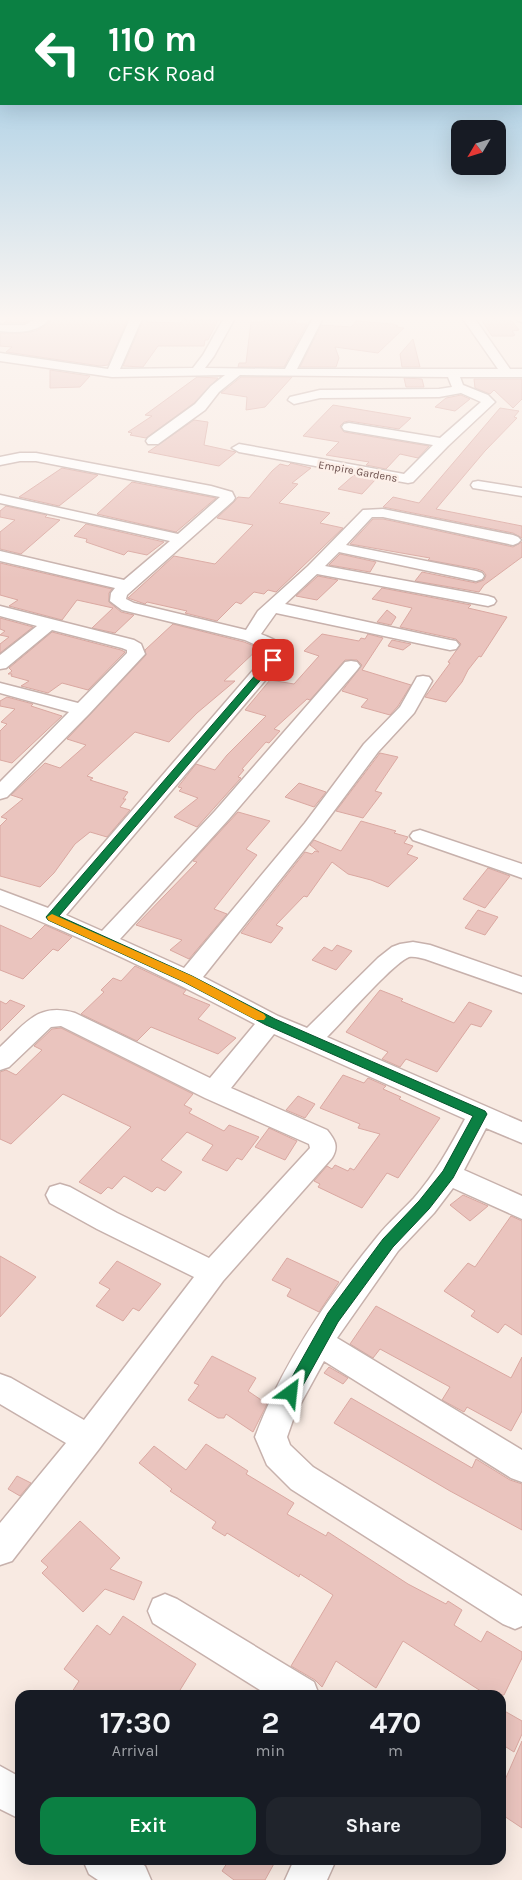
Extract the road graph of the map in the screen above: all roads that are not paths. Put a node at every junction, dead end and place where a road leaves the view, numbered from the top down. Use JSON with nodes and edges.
{"nodes":[{"id":1,"x":203,"y":404,"type":"edge"},
{"id":2,"x":487,"y":404,"type":"edge"},
{"id":3,"x":349,"y":427,"type":"dead end"},
{"id":4,"x":154,"y":441,"type":"dead end"},
{"id":5,"x":443,"y":443,"type":"junction"},
{"id":6,"x":239,"y":448,"type":"dead end"},
{"id":7,"x":0,"y":461,"type":"edge"},
{"id":8,"x":0,"y":469,"type":"edge"},
{"id":9,"x":478,"y":485,"type":"dead end"},
{"id":10,"x":522,"y":492,"type":"edge"},
{"id":11,"x":0,"y":499,"type":"edge"},
{"id":12,"x":181,"y":538,"type":"junction"},
{"id":13,"x":513,"y":540,"type":"dead end"},
{"id":14,"x":335,"y":547,"type":"junction"},
{"id":15,"x":0,"y":556,"type":"edge"},
{"id":16,"x":314,"y":569,"type":"junction"},
{"id":17,"x":476,"y":576,"type":"dead end"},
{"id":18,"x":127,"y":586,"type":"junction"},
{"id":19,"x":488,"y":601,"type":"dead end"},
{"id":20,"x":272,"y":607,"type":"junction"},
{"id":21,"x":0,"y":611,"type":"edge"},
{"id":22,"x":48,"y":624,"type":"junction"},
{"id":23,"x":251,"y":636,"type":"junction"},
{"id":24,"x":450,"y":645,"type":"dead end"},
{"id":25,"x":0,"y":664,"type":"edge"},
{"id":26,"x":352,"y":666,"type":"dead end"},
{"id":27,"x":423,"y":681,"type":"dead end"},
{"id":28,"x":0,"y":688,"type":"edge"},
{"id":29,"x":82,"y":710,"type":"junction"},
{"id":30,"x":4,"y":784,"type":"edge"},
{"id":31,"x":420,"y":836,"type":"dead end"},
{"id":32,"x":522,"y":871,"type":"edge"},
{"id":33,"x":0,"y":897,"type":"edge"},
{"id":34,"x":52,"y":917,"type":"junction"},
{"id":35,"x":105,"y":941,"type":"junction"},
{"id":36,"x":188,"y":979,"type":"junction"},
{"id":37,"x":522,"y":985,"type":"edge"},
{"id":38,"x":270,"y":1022,"type":"junction"},
{"id":39,"x":311,"y":1039,"type":"junction"},
{"id":40,"x":0,"y":1061,"type":"edge"},
{"id":41,"x":214,"y":1091,"type":"junction"},
{"id":42,"x":481,"y":1114,"type":"junction"},
{"id":43,"x":522,"y":1133,"type":"edge"},
{"id":44,"x":448,"y":1174,"type":"junction"},
{"id":45,"x":60,"y":1195,"type":"dead end"},
{"id":46,"x":522,"y":1208,"type":"edge"},
{"id":47,"x":213,"y":1273,"type":"junction"},
{"id":48,"x":320,"y":1343,"type":"junction"},
{"id":49,"x":0,"y":1388,"type":"edge"},
{"id":50,"x":88,"y":1439,"type":"junction"},
{"id":51,"x":522,"y":1467,"type":"edge"},
{"id":52,"x":0,"y":1549,"type":"edge"},
{"id":53,"x":165,"y":1611,"type":"dead end"},
{"id":54,"x":515,"y":1612,"type":"dead end"},
{"id":55,"x":293,"y":1690,"type":"edge"},
{"id":56,"x":0,"y":1785,"type":"edge"},
{"id":57,"x":15,"y":1796,"type":"edge"},
{"id":58,"x":110,"y":1865,"type":"edge"},
{"id":59,"x":313,"y":1865,"type":"edge"},
{"id":60,"x":130,"y":1880,"type":"edge"},
{"id":61,"x":305,"y":1880,"type":"edge"}],
"edges":[{"from":1,"to":4,"type":"street"},
{"from":2,"to":5,"type":"street","name":"Empire Gardens"},
{"from":3,"to":5,"type":"street"},
{"from":5,"to":6,"type":"street","name":"Empire Gardens"},
{"from":7,"to":8,"type":"street"},
{"from":7,"to":12,"type":"street"},
{"from":9,"to":10,"type":"street"},
{"from":11,"to":12,"type":"street"},
{"from":12,"to":18,"type":"street"},
{"from":13,"to":14,"type":"street"},
{"from":14,"to":16,"type":"street"},
{"from":14,"to":17,"type":"street"},
{"from":15,"to":18,"type":"street"},
{"from":16,"to":19,"type":"street"},
{"from":16,"to":20,"type":"street"},
{"from":18,"to":23,"type":"street"},
{"from":20,"to":23,"type":"street"},
{"from":20,"to":24,"type":"street"},
{"from":21,"to":22,"type":"street"},
{"from":22,"to":25,"type":"street"},
{"from":22,"to":29,"type":"street"},
{"from":23,"to":34,"type":"street"},
{"from":26,"to":35,"type":"street"},
{"from":27,"to":36,"type":"street"},
{"from":28,"to":29,"type":"street"},
{"from":29,"to":30,"type":"street"},
{"from":31,"to":32,"type":"street"},
{"from":33,"to":34,"type":"street"},
{"from":34,"to":35,"type":"street"},
{"from":35,"to":36,"type":"street"},
{"from":36,"to":38,"type":"street"},
{"from":37,"to":39,"type":"street"},
{"from":38,"to":39,"type":"street"},
{"from":38,"to":41,"type":"street"},
{"from":39,"to":42,"type":"street"},
{"from":40,"to":41,"type":"street"},
{"from":41,"to":47,"type":"street"},
{"from":42,"to":43,"type":"street"},
{"from":42,"to":44,"type":"street"},
{"from":44,"to":46,"type":"street"},
{"from":44,"to":48,"type":"street"},
{"from":45,"to":47,"type":"street"},
{"from":47,"to":50,"type":"street"},
{"from":48,"to":51,"type":"street"},
{"from":48,"to":54,"type":"street"},
{"from":49,"to":50,"type":"street"},
{"from":50,"to":52,"type":"street"},
{"from":53,"to":55,"type":"street"},
{"from":56,"to":57,"type":"street"},
{"from":58,"to":60,"type":"street"},
{"from":59,"to":61,"type":"street"}]}
